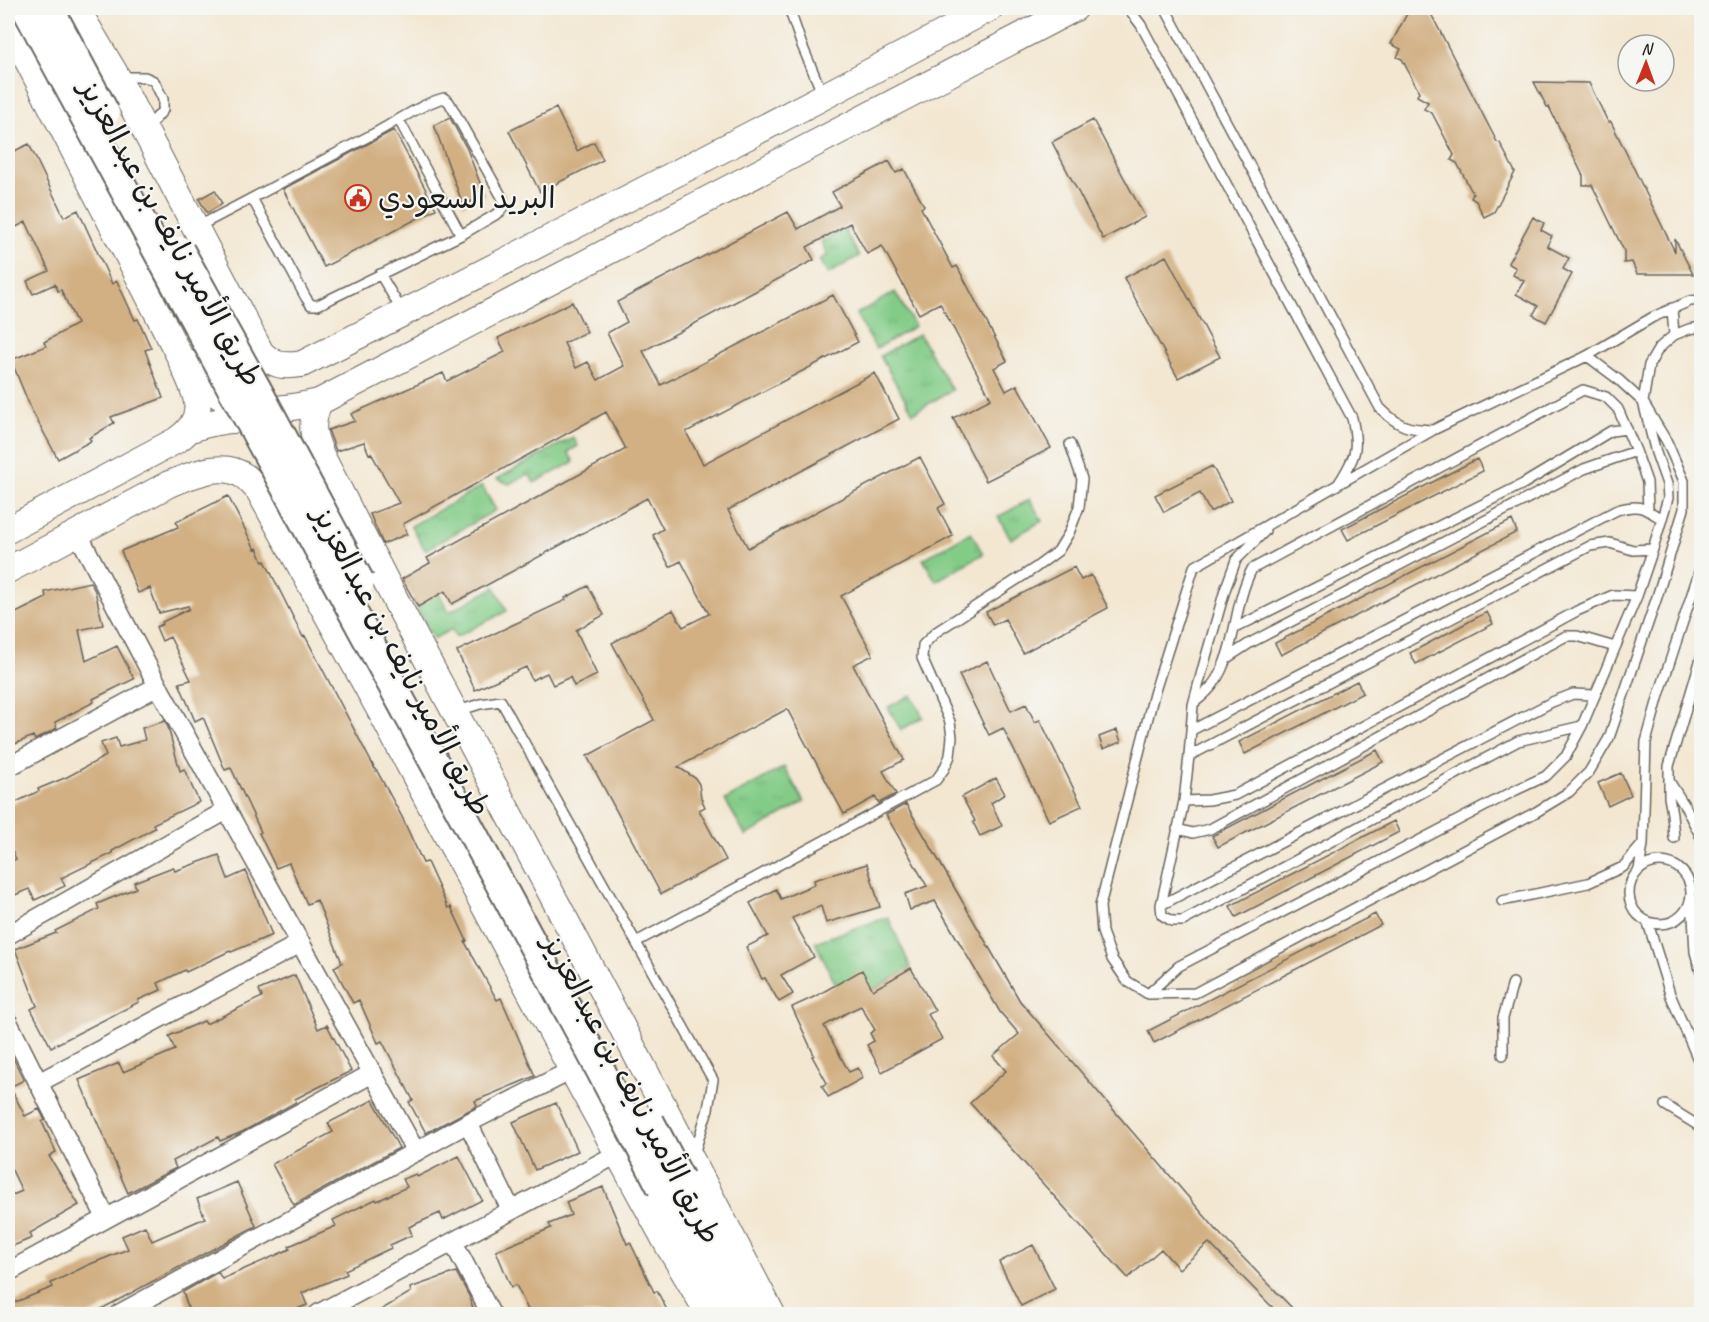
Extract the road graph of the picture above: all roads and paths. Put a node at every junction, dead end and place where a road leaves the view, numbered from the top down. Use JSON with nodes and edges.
{"nodes":[{"id":1,"x":26,"y":8,"type":"edge"},
{"id":2,"x":49,"y":8,"type":"edge"},
{"id":3,"x":76,"y":8,"type":"edge"},
{"id":4,"x":789,"y":8,"type":"edge"},
{"id":5,"x":990,"y":8,"type":"edge"},
{"id":6,"x":1075,"y":8,"type":"edge"},
{"id":7,"x":1128,"y":8,"type":"edge"},
{"id":8,"x":1165,"y":8,"type":"edge"},
{"id":9,"x":8,"y":22,"type":"edge"},
{"id":10,"x":824,"y":97,"type":"junction"},
{"id":11,"x":399,"y":120,"type":"junction"},
{"id":12,"x":252,"y":198,"type":"junction"},
{"id":13,"x":195,"y":229,"type":"junction"},
{"id":14,"x":461,"y":235,"type":"junction"},
{"id":15,"x":213,"y":262,"type":"junction"},
{"id":16,"x":380,"y":274,"type":"junction"},
{"id":17,"x":143,"y":285,"type":"junction"},
{"id":18,"x":1701,"y":300,"type":"edge"},
{"id":19,"x":1672,"y":308,"type":"junction"},
{"id":20,"x":404,"y":313,"type":"junction"},
{"id":21,"x":1701,"y":327,"type":"edge"},
{"id":22,"x":1674,"y":335,"type":"junction"},
{"id":23,"x":179,"y":355,"type":"junction"},
{"id":24,"x":1587,"y":356,"type":"junction"},
{"id":25,"x":318,"y":402,"type":"junction"},
{"id":26,"x":1643,"y":402,"type":"junction"},
{"id":27,"x":191,"y":429,"type":"junction"},
{"id":28,"x":1627,"y":429,"type":"junction"},
{"id":29,"x":1433,"y":430,"type":"junction"},
{"id":30,"x":1070,"y":444,"type":"dead end"},
{"id":31,"x":1636,"y":451,"type":"junction"},
{"id":32,"x":321,"y":455,"type":"junction"},
{"id":33,"x":1339,"y":484,"type":"junction"},
{"id":34,"x":1648,"y":511,"type":"junction"},
{"id":35,"x":1662,"y":519,"type":"junction"},
{"id":36,"x":1273,"y":523,"type":"junction"},
{"id":37,"x":8,"y":530,"type":"edge"},
{"id":38,"x":77,"y":532,"type":"junction"},
{"id":39,"x":361,"y":534,"type":"junction"},
{"id":40,"x":1653,"y":549,"type":"junction"},
{"id":41,"x":1701,"y":563,"type":"edge"},
{"id":42,"x":8,"y":570,"type":"edge"},
{"id":43,"x":315,"y":594,"type":"junction"},
{"id":44,"x":1637,"y":596,"type":"junction"},
{"id":45,"x":1235,"y":628,"type":"junction"},
{"id":46,"x":1615,"y":647,"type":"junction"},
{"id":47,"x":1701,"y":655,"type":"edge"},
{"id":48,"x":1227,"y":658,"type":"junction"},
{"id":49,"x":158,"y":686,"type":"junction"},
{"id":50,"x":1594,"y":695,"type":"junction"},
{"id":51,"x":1193,"y":705,"type":"junction"},
{"id":52,"x":455,"y":712,"type":"junction"},
{"id":53,"x":1582,"y":726,"type":"junction"},
{"id":54,"x":1192,"y":730,"type":"junction"},
{"id":55,"x":1189,"y":756,"type":"junction"},
{"id":56,"x":8,"y":767,"type":"edge"},
{"id":57,"x":1668,"y":781,"type":"junction"},
{"id":58,"x":1184,"y":801,"type":"junction"},
{"id":59,"x":227,"y":810,"type":"junction"},
{"id":60,"x":1177,"y":830,"type":"junction"},
{"id":61,"x":1674,"y":838,"type":"dead end"},
{"id":62,"x":1701,"y":839,"type":"edge"},
{"id":63,"x":1643,"y":844,"type":"junction"},
{"id":64,"x":1639,"y":870,"type":"junction"},
{"id":65,"x":1692,"y":898,"type":"junction"},
{"id":66,"x":1502,"y":901,"type":"dead end"},
{"id":67,"x":1161,"y":904,"type":"junction"},
{"id":68,"x":1648,"y":923,"type":"junction"},
{"id":69,"x":8,"y":934,"type":"edge"},
{"id":70,"x":301,"y":942,"type":"junction"},
{"id":71,"x":636,"y":942,"type":"junction"},
{"id":72,"x":1701,"y":976,"type":"edge"},
{"id":73,"x":1513,"y":983,"type":"dead end"},
{"id":74,"x":1148,"y":994,"type":"junction"},
{"id":75,"x":8,"y":1022,"type":"edge"},
{"id":76,"x":1503,"y":1055,"type":"dead end"},
{"id":77,"x":1701,"y":1069,"type":"edge"},
{"id":78,"x":572,"y":1070,"type":"junction"},
{"id":79,"x":373,"y":1073,"type":"junction"},
{"id":80,"x":38,"y":1083,"type":"junction"},
{"id":81,"x":1665,"y":1105,"type":"dead end"},
{"id":82,"x":468,"y":1123,"type":"junction"},
{"id":83,"x":1701,"y":1128,"type":"edge"},
{"id":84,"x":416,"y":1152,"type":"junction"},
{"id":85,"x":619,"y":1153,"type":"junction"},
{"id":86,"x":678,"y":1177,"type":"junction"},
{"id":87,"x":511,"y":1210,"type":"junction"},
{"id":88,"x":106,"y":1218,"type":"junction"},
{"id":89,"x":453,"y":1242,"type":"junction"},
{"id":90,"x":8,"y":1272,"type":"edge"},
{"id":91,"x":119,"y":1314,"type":"edge"},
{"id":92,"x":318,"y":1314,"type":"edge"},
{"id":93,"x":491,"y":1314,"type":"edge"},
{"id":94,"x":709,"y":1314,"type":"edge"},
{"id":95,"x":725,"y":1314,"type":"edge"},
{"id":96,"x":754,"y":1314,"type":"edge"},
{"id":97,"x":772,"y":1314,"type":"edge"}],
"edges":[{"from":1,"to":86,"type":"main road","name":"طريق الأمير نايف بن عبدالعزيز","bridge":true},
{"from":2,"to":86,"type":"main road","name":"طريق الأمير نايف بن عبدالعزيز","bridge":true},
{"from":3,"to":13,"type":"street"},
{"from":4,"to":10,"type":"lane"},
{"from":5,"to":10,"type":"street"},
{"from":6,"to":25,"type":"street"},
{"from":7,"to":33,"type":"lane"},
{"from":8,"to":29,"type":"lane"},
{"from":9,"to":17,"type":"street"},
{"from":10,"to":20,"type":"street"},
{"from":11,"to":12,"type":"lane"},
{"from":11,"to":14,"type":"lane"},
{"from":11,"to":14,"type":"lane"},
{"from":12,"to":13,"type":"lane"},
{"from":12,"to":16,"type":"lane"},
{"from":13,"to":15,"type":"street"},
{"from":14,"to":16,"type":"lane"},
{"from":15,"to":17,"type":"street"},
{"from":15,"to":20,"type":"street"},
{"from":16,"to":20,"type":"lane"},
{"from":17,"to":23,"type":"street"},
{"from":18,"to":19,"type":"lane"},
{"from":19,"to":22,"type":"lane"},
{"from":19,"to":24,"type":"lane"},
{"from":21,"to":22,"type":"lane"},
{"from":22,"to":26,"type":"lane"},
{"from":23,"to":25,"type":"street"},
{"from":23,"to":27,"type":"street"},
{"from":24,"to":26,"type":"lane"},
{"from":24,"to":29,"type":"lane"},
{"from":25,"to":32,"type":"street"},
{"from":26,"to":35,"type":"lane"},
{"from":26,"to":74,"type":"lane"},
{"from":27,"to":32,"type":"street"},
{"from":27,"to":37,"type":"street"},
{"from":28,"to":31,"type":"lane"},
{"from":28,"to":45,"type":"lane"},
{"from":28,"to":45,"type":"lane"},
{"from":29,"to":33,"type":"lane"},
{"from":30,"to":71,"type":"lane"},
{"from":31,"to":34,"type":"lane"},
{"from":31,"to":48,"type":"lane"},
{"from":32,"to":39,"type":"street"},
{"from":33,"to":36,"type":"lane"},
{"from":34,"to":35,"type":"lane"},
{"from":34,"to":54,"type":"lane"},
{"from":35,"to":40,"type":"lane"},
{"from":36,"to":51,"type":"lane"},
{"from":36,"to":74,"type":"lane"},
{"from":38,"to":42,"type":"street"},
{"from":38,"to":43,"type":"street"},
{"from":38,"to":49,"type":"street"},
{"from":39,"to":43,"type":"street"},
{"from":39,"to":52,"type":"street"},
{"from":40,"to":44,"type":"lane"},
{"from":40,"to":55,"type":"lane"},
{"from":41,"to":63,"type":"lane"},
{"from":43,"to":78,"type":"street"},
{"from":44,"to":46,"type":"lane"},
{"from":44,"to":58,"type":"lane"},
{"from":45,"to":48,"type":"lane"},
{"from":46,"to":50,"type":"lane"},
{"from":46,"to":60,"type":"lane"},
{"from":47,"to":57,"type":"lane"},
{"from":48,"to":51,"type":"lane"},
{"from":49,"to":56,"type":"street"},
{"from":49,"to":59,"type":"street"},
{"from":50,"to":53,"type":"lane"},
{"from":50,"to":67,"type":"lane"},
{"from":51,"to":54,"type":"lane"},
{"from":52,"to":71,"type":"lane"},
{"from":52,"to":86,"type":"street"},
{"from":53,"to":67,"type":"lane"},
{"from":53,"to":74,"type":"lane"},
{"from":54,"to":55,"type":"lane"},
{"from":55,"to":58,"type":"lane"},
{"from":57,"to":61,"type":"lane"},
{"from":57,"to":62,"type":"lane"},
{"from":58,"to":60,"type":"lane"},
{"from":59,"to":69,"type":"street"},
{"from":59,"to":70,"type":"street"},
{"from":60,"to":67,"type":"lane"},
{"from":63,"to":64,"type":"lane"},
{"from":63,"to":66,"type":"lane"},
{"from":64,"to":65,"type":"lane"},
{"from":64,"to":68,"type":"lane"},
{"from":65,"to":68,"type":"lane"},
{"from":65,"to":72,"type":"lane"},
{"from":68,"to":77,"type":"lane"},
{"from":70,"to":79,"type":"street"},
{"from":70,"to":80,"type":"street"},
{"from":71,"to":86,"type":"lane"},
{"from":73,"to":76,"type":"lane"},
{"from":75,"to":80,"type":"street"},
{"from":78,"to":82,"type":"street"},
{"from":78,"to":85,"type":"street"},
{"from":79,"to":84,"type":"street"},
{"from":79,"to":88,"type":"street"},
{"from":80,"to":88,"type":"street"},
{"from":81,"to":83,"type":"lane"},
{"from":82,"to":84,"type":"street"},
{"from":82,"to":87,"type":"street"},
{"from":84,"to":91,"type":"street"},
{"from":85,"to":87,"type":"street"},
{"from":85,"to":94,"type":"street"},
{"from":86,"to":95,"type":"main road","name":"طريق الأمير نايف بن عبدالعزيز"},
{"from":86,"to":96,"type":"main road","name":"طريق الأمير نايف بن عبدالعزيز"},
{"from":86,"to":97,"type":"street"},
{"from":87,"to":89,"type":"street"},
{"from":88,"to":90,"type":"street"},
{"from":89,"to":92,"type":"street"},
{"from":89,"to":93,"type":"street"}]}
